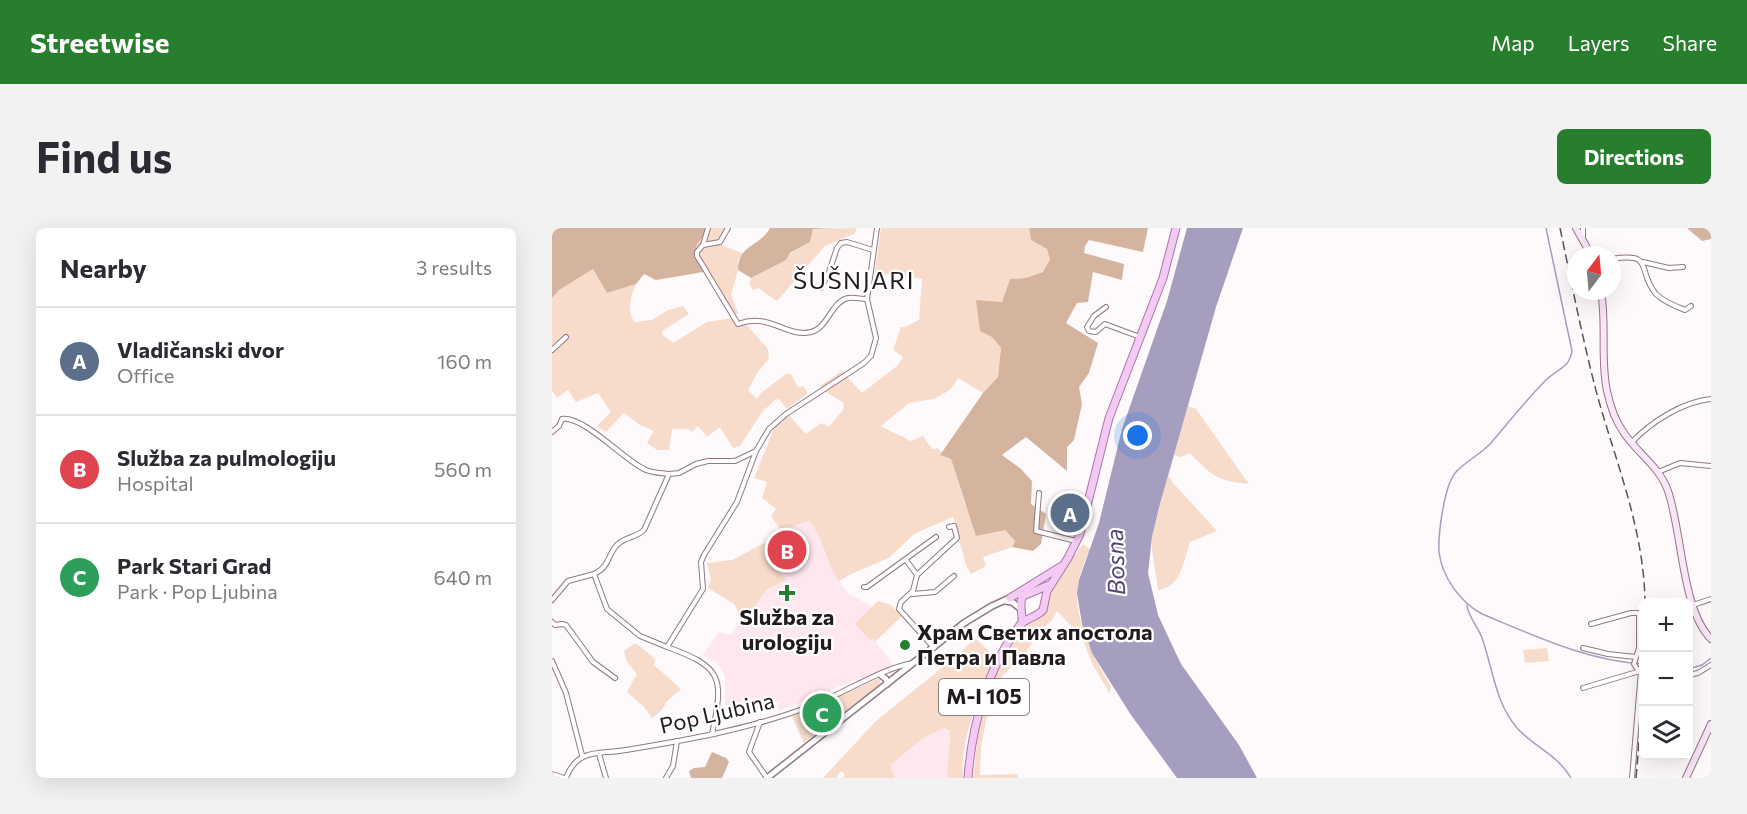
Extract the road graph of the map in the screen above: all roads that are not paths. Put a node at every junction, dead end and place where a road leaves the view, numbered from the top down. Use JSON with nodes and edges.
{"nodes":[{"id":1,"x":708,"y":228,"type":"edge"},
{"id":2,"x":728,"y":228,"type":"edge"},
{"id":3,"x":877,"y":228,"type":"edge"},
{"id":4,"x":1176,"y":228,"type":"edge"},
{"id":5,"x":1576,"y":228,"type":"edge"},
{"id":6,"x":1583,"y":228,"type":"edge"},
{"id":7,"x":1583,"y":240,"type":"junction"},
{"id":8,"x":703,"y":245,"type":"junction"},
{"id":9,"x":1586,"y":246,"type":"edge"},
{"id":10,"x":873,"y":250,"type":"junction"},
{"id":11,"x":1621,"y":258,"type":"edge"},
{"id":12,"x":1640,"y":261,"type":"junction"},
{"id":13,"x":1683,"y":267,"type":"dead end"},
{"id":14,"x":821,"y":288,"type":"dead end"},
{"id":15,"x":867,"y":299,"type":"junction"},
{"id":16,"x":1602,"y":300,"type":"edge"},
{"id":17,"x":1691,"y":306,"type":"dead end"},
{"id":18,"x":1106,"y":307,"type":"dead end"},
{"id":19,"x":566,"y":337,"type":"dead end"},
{"id":20,"x":1141,"y":337,"type":"junction"},
{"id":21,"x":552,"y":351,"type":"edge"},
{"id":22,"x":1711,"y":399,"type":"edge"},
{"id":23,"x":552,"y":432,"type":"edge"},
{"id":24,"x":1632,"y":442,"type":"junction"},
{"id":25,"x":756,"y":451,"type":"junction"},
{"id":26,"x":1711,"y":466,"type":"edge"},
{"id":27,"x":1658,"y":472,"type":"junction"},
{"id":28,"x":669,"y":474,"type":"junction"},
{"id":29,"x":1039,"y":493,"type":"dead end"},
{"id":30,"x":949,"y":527,"type":"dead end"},
{"id":31,"x":936,"y":537,"type":"dead end"},
{"id":32,"x":1077,"y":541,"type":"junction"},
{"id":33,"x":906,"y":560,"type":"junction"},
{"id":34,"x":1064,"y":564,"type":"junction"},
{"id":35,"x":594,"y":574,"type":"junction"},
{"id":36,"x":917,"y":576,"type":"junction"},
{"id":37,"x":954,"y":576,"type":"dead end"},
{"id":38,"x":1050,"y":584,"type":"junction"},
{"id":39,"x":864,"y":587,"type":"dead end"},
{"id":40,"x":1034,"y":591,"type":"junction"},
{"id":41,"x":911,"y":594,"type":"junction"},
{"id":42,"x":1025,"y":594,"type":"junction"},
{"id":43,"x":1010,"y":598,"type":"junction"},
{"id":44,"x":1692,"y":598,"type":"edge"},
{"id":45,"x":1711,"y":598,"type":"edge"},
{"id":46,"x":552,"y":600,"type":"edge"},
{"id":47,"x":1044,"y":600,"type":"junction"},
{"id":48,"x":1000,"y":602,"type":"junction"},
{"id":49,"x":1693,"y":605,"type":"joint"},
{"id":50,"x":1022,"y":610,"type":"junction"},
{"id":51,"x":1035,"y":616,"type":"junction"},
{"id":52,"x":552,"y":622,"type":"edge"},
{"id":53,"x":1022,"y":623,"type":"junction"},
{"id":54,"x":1591,"y":624,"type":"dead end"},
{"id":55,"x":1711,"y":639,"type":"edge"},
{"id":56,"x":667,"y":647,"type":"junction"},
{"id":57,"x":934,"y":648,"type":"junction"},
{"id":58,"x":1583,"y":648,"type":"dead end"},
{"id":59,"x":1635,"y":660,"type":"junction"},
{"id":60,"x":552,"y":661,"type":"edge"},
{"id":61,"x":915,"y":663,"type":"junction"},
{"id":62,"x":1711,"y":665,"type":"edge"},
{"id":63,"x":1639,"y":667,"type":"edge"},
{"id":64,"x":1639,"y":672,"type":"edge"},
{"id":65,"x":1693,"y":674,"type":"edge"},
{"id":66,"x":881,"y":675,"type":"junction"},
{"id":67,"x":897,"y":676,"type":"junction"},
{"id":68,"x":615,"y":678,"type":"dead end"},
{"id":69,"x":887,"y":684,"type":"junction"},
{"id":70,"x":1583,"y":688,"type":"dead end"},
{"id":71,"x":1639,"y":695,"type":"edge"},
{"id":72,"x":761,"y":722,"type":"junction"},
{"id":73,"x":1711,"y":724,"type":"edge"},
{"id":74,"x":712,"y":734,"type":"junction"},
{"id":75,"x":677,"y":741,"type":"junction"},
{"id":76,"x":599,"y":754,"type":"junction"},
{"id":77,"x":582,"y":755,"type":"junction"},
{"id":78,"x":552,"y":774,"type":"edge"},
{"id":79,"x":565,"y":778,"type":"edge"},
{"id":80,"x":606,"y":778,"type":"edge"},
{"id":81,"x":666,"y":778,"type":"edge"},
{"id":82,"x":767,"y":778,"type":"edge"},
{"id":83,"x":968,"y":778,"type":"edge"},
{"id":84,"x":1632,"y":778,"type":"edge"},
{"id":85,"x":1686,"y":778,"type":"edge"}],
"edges":[{"from":1,"to":8,"type":"street"},
{"from":2,"to":8,"type":"street"},
{"from":3,"to":10,"type":"street"},
{"from":4,"to":20,"type":"main road"},
{"from":5,"to":7,"type":"main road"},
{"from":6,"to":7,"type":"street"},
{"from":7,"to":9,"type":"main road"},
{"from":8,"to":15,"type":"street"},
{"from":10,"to":14,"type":"street"},
{"from":10,"to":15,"type":"street"},
{"from":11,"to":12,"type":"street"},
{"from":12,"to":13,"type":"street"},
{"from":12,"to":17,"type":"street"},
{"from":15,"to":25,"type":"street"},
{"from":16,"to":24,"type":"main road"},
{"from":18,"to":20,"type":"street"},
{"from":19,"to":21,"type":"street"},
{"from":20,"to":32,"type":"main road"},
{"from":22,"to":24,"type":"street"},
{"from":23,"to":28,"type":"street"},
{"from":24,"to":27,"type":"main road"},
{"from":25,"to":28,"type":"street"},
{"from":25,"to":56,"type":"street"},
{"from":26,"to":27,"type":"street"},
{"from":27,"to":44,"type":"main road"},
{"from":28,"to":35,"type":"street"},
{"from":29,"to":32,"type":"street"},
{"from":30,"to":36,"type":"street"},
{"from":31,"to":33,"type":"street"},
{"from":32,"to":34,"type":"main road"},
{"from":33,"to":36,"type":"street"},
{"from":33,"to":39,"type":"street"},
{"from":34,"to":38,"type":"main road"},
{"from":34,"to":43,"type":"main road"},
{"from":35,"to":46,"type":"street"},
{"from":35,"to":56,"type":"street"},
{"from":36,"to":41,"type":"street"},
{"from":37,"to":41,"type":"street"},
{"from":38,"to":40,"type":"main road"},
{"from":38,"to":47,"type":"main road"},
{"from":40,"to":42,"type":"main road"},
{"from":40,"to":47,"type":"main road"},
{"from":41,"to":57,"type":"street"},
{"from":42,"to":43,"type":"street"},
{"from":42,"to":50,"type":"main road","number":"M-I 105"},
{"from":43,"to":48,"type":"street"},
{"from":45,"to":49,"type":"street"},
{"from":47,"to":51,"type":"main road"},
{"from":48,"to":50,"type":"street"},
{"from":48,"to":57,"type":"street"},
{"from":49,"to":55,"type":"main road"},
{"from":50,"to":51,"type":"main road"},
{"from":50,"to":53,"type":"main road","number":"M-I 105"},
{"from":51,"to":53,"type":"main road"},
{"from":52,"to":68,"type":"street"},
{"from":53,"to":83,"type":"main road","number":"M-I 105"},
{"from":54,"to":59,"type":"street"},
{"from":56,"to":74,"type":"street"},
{"from":57,"to":61,"type":"street"},
{"from":58,"to":59,"type":"street"},
{"from":59,"to":63,"type":"street"},
{"from":60,"to":77,"type":"street"},
{"from":61,"to":66,"type":"street","name":"Pop Ljubina"},
{"from":61,"to":67,"type":"street"},
{"from":62,"to":65,"type":"street"},
{"from":64,"to":70,"type":"street"},
{"from":66,"to":67,"type":"street"},
{"from":66,"to":69,"type":"street"},
{"from":66,"to":72,"type":"street","name":"Pop Ljubina"},
{"from":67,"to":69,"type":"street"},
{"from":69,"to":82,"type":"street"},
{"from":71,"to":84,"type":"street"},
{"from":72,"to":74,"type":"street","name":"Pop Ljubina"},
{"from":72,"to":82,"type":"street"},
{"from":73,"to":85,"type":"main road"},
{"from":74,"to":75,"type":"street","name":"Pop Ljubina"},
{"from":75,"to":76,"type":"street","name":"Pop Ljubina"},
{"from":75,"to":81,"type":"street"},
{"from":76,"to":77,"type":"street","name":"Pop Ljubina"},
{"from":76,"to":80,"type":"street"},
{"from":77,"to":79,"type":"street"},
{"from":78,"to":79,"type":"street"}]}
